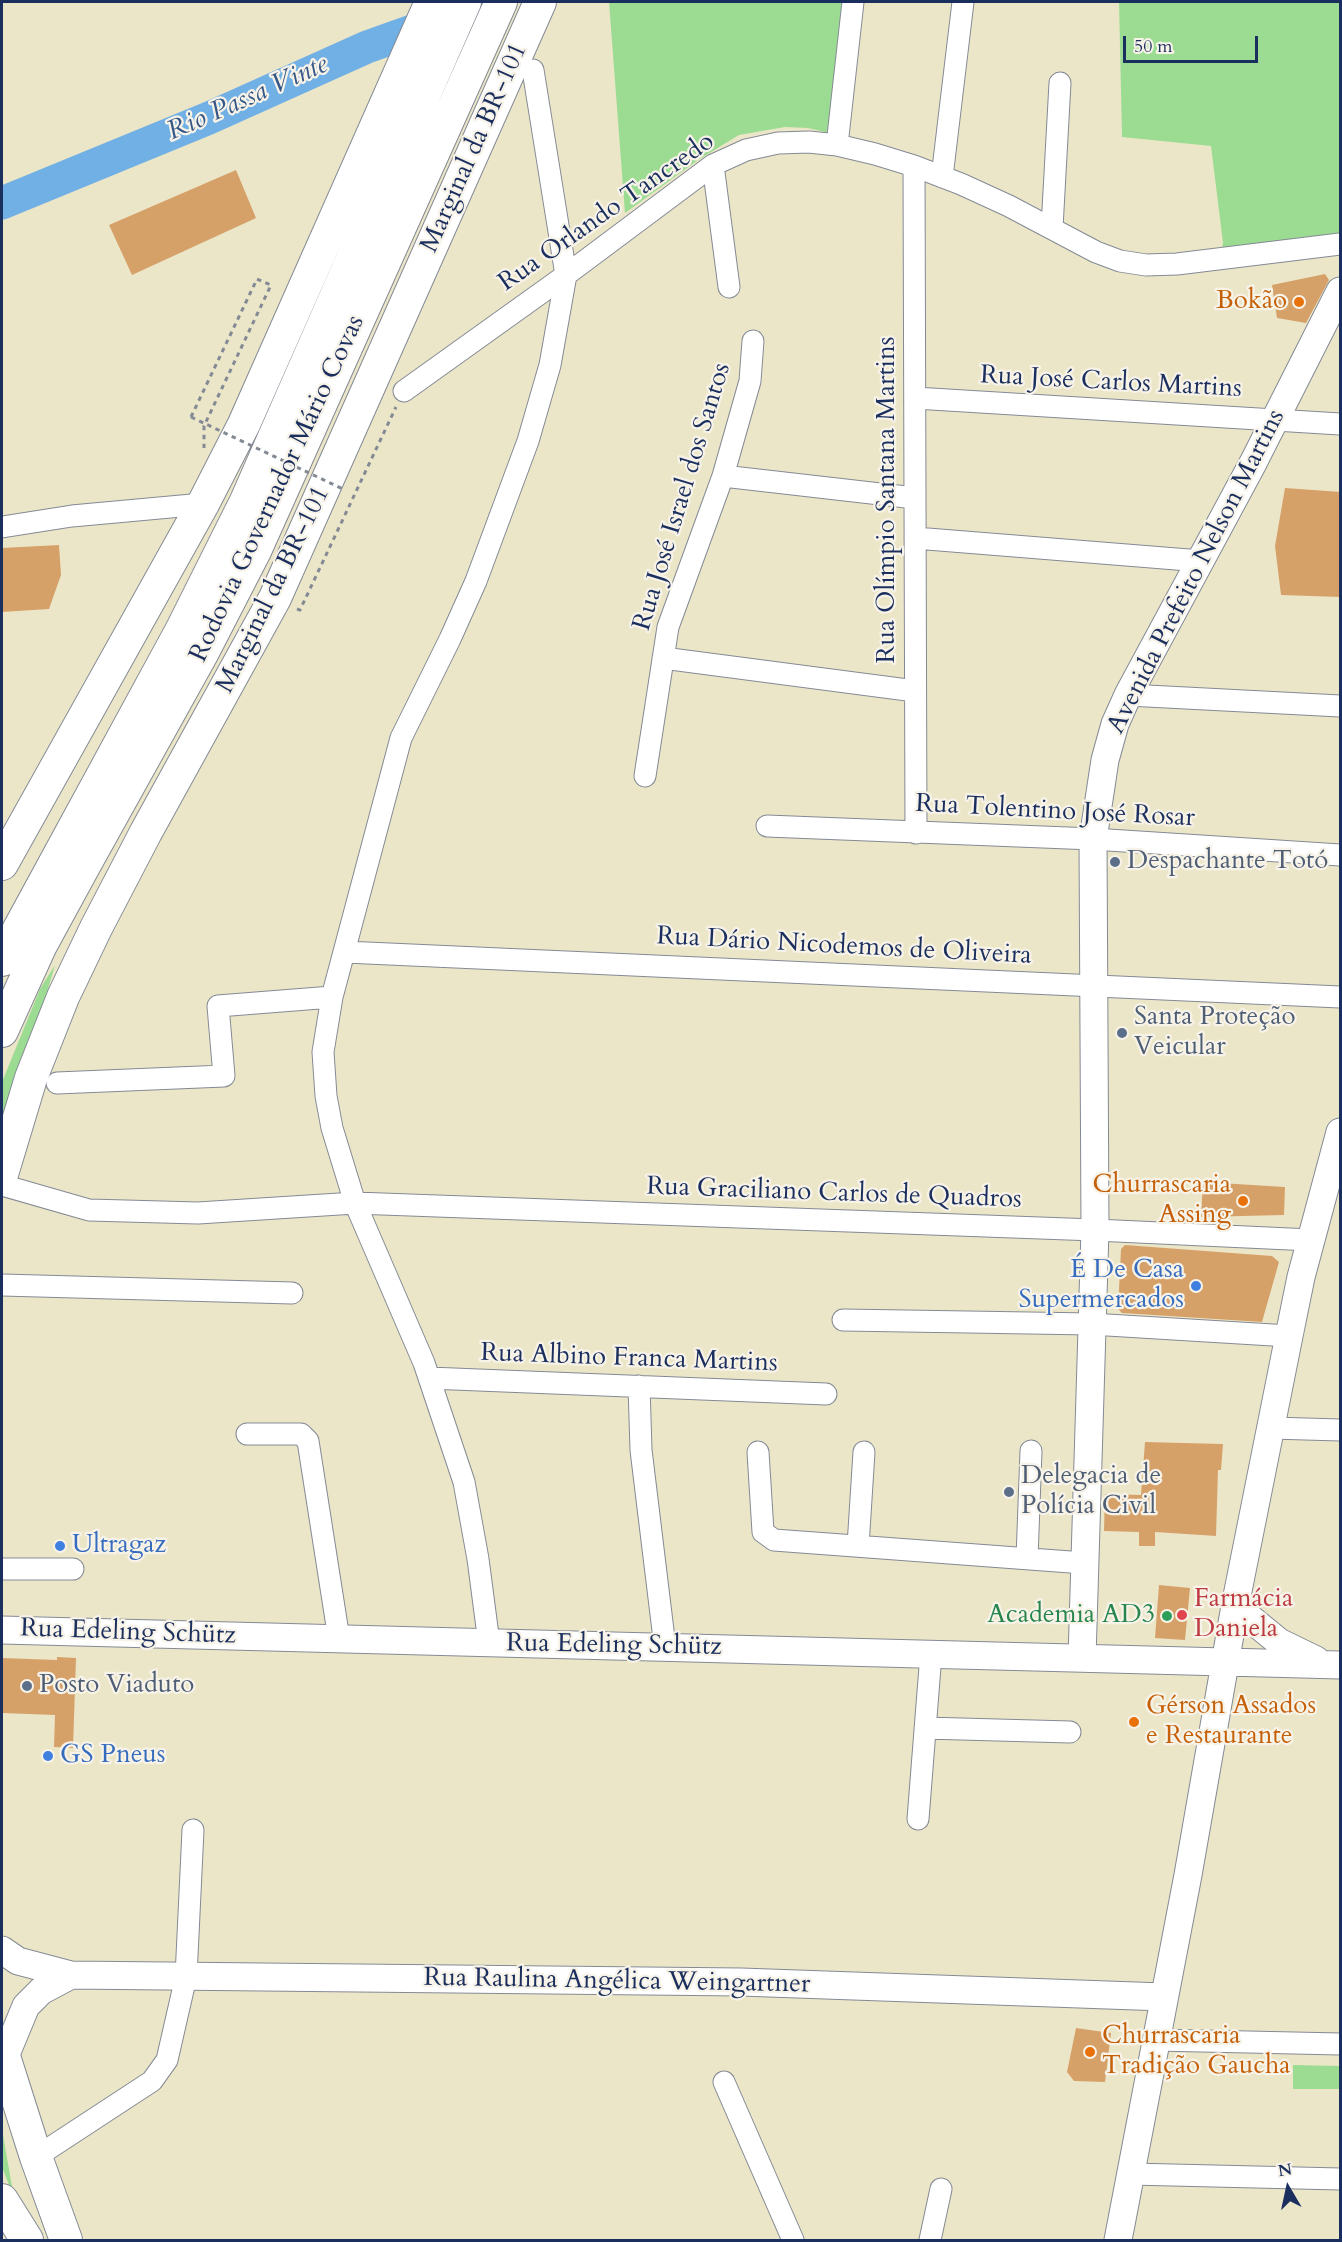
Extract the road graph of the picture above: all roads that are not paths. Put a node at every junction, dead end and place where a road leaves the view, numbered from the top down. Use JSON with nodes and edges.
{"nodes":[{"id":1,"x":431,"y":2,"type":"edge"},
{"id":2,"x":465,"y":2,"type":"edge"},
{"id":3,"x":501,"y":2,"type":"edge"},
{"id":4,"x":540,"y":2,"type":"edge"},
{"id":5,"x":853,"y":2,"type":"edge"},
{"id":6,"x":963,"y":2,"type":"edge"},
{"id":7,"x":525,"y":62,"type":"junction"},
{"id":8,"x":1060,"y":83,"type":"dead end"},
{"id":9,"x":837,"y":145,"type":"junction"},
{"id":10,"x":713,"y":165,"type":"junction"},
{"id":11,"x":914,"y":166,"type":"junction"},
{"id":12,"x":942,"y":177,"type":"junction"},
{"id":13,"x":1052,"y":228,"type":"junction"},
{"id":14,"x":1341,"y":244,"type":"edge"},
{"id":15,"x":566,"y":275,"type":"junction"},
{"id":16,"x":729,"y":287,"type":"dead end"},
{"id":17,"x":1341,"y":291,"type":"edge"},
{"id":18,"x":753,"y":341,"type":"dead end"},
{"id":19,"x":404,"y":391,"type":"dead end"},
{"id":20,"x":915,"y":398,"type":"junction"},
{"id":21,"x":1275,"y":420,"type":"junction"},
{"id":22,"x":1341,"y":424,"type":"edge"},
{"id":23,"x":723,"y":476,"type":"junction"},
{"id":24,"x":915,"y":498,"type":"junction"},
{"id":25,"x":203,"y":504,"type":"junction"},
{"id":26,"x":2,"y":527,"type":"edge"},
{"id":27,"x":915,"y":538,"type":"junction"},
{"id":28,"x":1201,"y":561,"type":"junction"},
{"id":29,"x":663,"y":658,"type":"junction"},
{"id":30,"x":915,"y":691,"type":"junction"},
{"id":31,"x":1128,"y":694,"type":"junction"},
{"id":32,"x":1341,"y":706,"type":"edge"},
{"id":33,"x":645,"y":776,"type":"dead end"},
{"id":34,"x":767,"y":826,"type":"dead end"},
{"id":35,"x":146,"y":832,"type":"junction"},
{"id":36,"x":916,"y":833,"type":"junction"},
{"id":37,"x":1093,"y":839,"type":"junction"},
{"id":38,"x":1341,"y":855,"type":"edge"},
{"id":39,"x":2,"y":864,"type":"edge"},
{"id":40,"x":345,"y":952,"type":"junction"},
{"id":41,"x":2,"y":960,"type":"edge"},
{"id":42,"x":1093,"y":985,"type":"junction"},
{"id":43,"x":332,"y":997,"type":"junction"},
{"id":44,"x":1341,"y":997,"type":"edge"},
{"id":45,"x":3,"y":1026,"type":"edge"},
{"id":46,"x":57,"y":1083,"type":"dead end"},
{"id":47,"x":1340,"y":1133,"type":"edge"},
{"id":48,"x":2,"y":1174,"type":"edge"},
{"id":49,"x":2,"y":1185,"type":"edge"},
{"id":50,"x":355,"y":1203,"type":"junction"},
{"id":51,"x":1095,"y":1230,"type":"junction"},
{"id":52,"x":1311,"y":1240,"type":"junction"},
{"id":53,"x":2,"y":1285,"type":"edge"},
{"id":54,"x":292,"y":1293,"type":"dead end"},
{"id":55,"x":843,"y":1320,"type":"dead end"},
{"id":56,"x":1090,"y":1324,"type":"junction"},
{"id":57,"x":1289,"y":1336,"type":"junction"},
{"id":58,"x":429,"y":1377,"type":"junction"},
{"id":59,"x":639,"y":1386,"type":"junction"},
{"id":60,"x":826,"y":1394,"type":"dead end"},
{"id":61,"x":1271,"y":1428,"type":"junction"},
{"id":62,"x":1341,"y":1430,"type":"edge"},
{"id":63,"x":248,"y":1434,"type":"dead end"},
{"id":64,"x":1031,"y":1451,"type":"dead end"},
{"id":65,"x":758,"y":1452,"type":"dead end"},
{"id":66,"x":864,"y":1452,"type":"dead end"},
{"id":67,"x":858,"y":1546,"type":"junction"},
{"id":68,"x":1027,"y":1558,"type":"junction"},
{"id":69,"x":1084,"y":1563,"type":"junction"},
{"id":70,"x":2,"y":1569,"type":"edge"},
{"id":71,"x":74,"y":1569,"type":"dead end"},
{"id":72,"x":1235,"y":1606,"type":"junction"},
{"id":73,"x":2,"y":1630,"type":"edge"},
{"id":74,"x":339,"y":1639,"type":"junction"},
{"id":75,"x":489,"y":1643,"type":"junction"},
{"id":76,"x":665,"y":1647,"type":"junction"},
{"id":77,"x":931,"y":1654,"type":"junction"},
{"id":78,"x":1082,"y":1658,"type":"junction"},
{"id":79,"x":1227,"y":1662,"type":"junction"},
{"id":80,"x":1335,"y":1665,"type":"edge"},
{"id":81,"x":925,"y":1728,"type":"junction"},
{"id":82,"x":1070,"y":1732,"type":"dead end"},
{"id":83,"x":918,"y":1819,"type":"dead end"},
{"id":84,"x":194,"y":1830,"type":"dead end"},
{"id":85,"x":2,"y":1950,"type":"edge"},
{"id":86,"x":71,"y":1975,"type":"junction"},
{"id":87,"x":186,"y":1977,"type":"junction"},
{"id":88,"x":1164,"y":1997,"type":"junction"},
{"id":89,"x":1155,"y":2040,"type":"junction"},
{"id":90,"x":1341,"y":2044,"type":"edge"},
{"id":91,"x":2,"y":2055,"type":"edge"},
{"id":92,"x":724,"y":2082,"type":"dead end"},
{"id":93,"x":36,"y":2157,"type":"junction"},
{"id":94,"x":1130,"y":2174,"type":"junction"},
{"id":95,"x":1341,"y":2179,"type":"edge"},
{"id":96,"x":941,"y":2189,"type":"dead end"},
{"id":97,"x":2,"y":2200,"type":"edge"},
{"id":98,"x":2,"y":2221,"type":"edge"},
{"id":99,"x":9,"y":2241,"type":"edge"},
{"id":100,"x":27,"y":2241,"type":"edge"},
{"id":101,"x":66,"y":2241,"type":"edge"},
{"id":102,"x":793,"y":2241,"type":"edge"},
{"id":103,"x":930,"y":2241,"type":"edge"},
{"id":104,"x":1118,"y":2241,"type":"edge"}],
"edges":[{"from":1,"to":25,"type":"highway"},
{"from":2,"to":41,"type":"highway","name":"Rodovia Governador Mário Covas"},
{"from":3,"to":45,"type":"highway","name":"Rodovia Governador Mário Covas"},
{"from":4,"to":7,"type":"highway","name":"Marginal da BR-101"},
{"from":5,"to":9,"type":"street"},
{"from":6,"to":12,"type":"street"},
{"from":7,"to":15,"type":"street"},
{"from":7,"to":35,"type":"highway","name":"Marginal da BR-101"},
{"from":8,"to":13,"type":"street"},
{"from":9,"to":10,"type":"street","name":"Rua Orlando Tancredo"},
{"from":9,"to":11,"type":"street","name":"Rua Orlando Tancredo"},
{"from":10,"to":15,"type":"street","name":"Rua Orlando Tancredo"},
{"from":10,"to":16,"type":"street"},
{"from":11,"to":12,"type":"street","name":"Rua Orlando Tancredo"},
{"from":11,"to":20,"type":"street","name":"Rua Olímpio Santana Martins"},
{"from":12,"to":13,"type":"street","name":"Rua Orlando Tancredo"},
{"from":13,"to":14,"type":"street","name":"Rua Orlando Tancredo"},
{"from":15,"to":19,"type":"street","name":"Rua Orlando Tancredo"},
{"from":15,"to":40,"type":"street"},
{"from":17,"to":21,"type":"main road","name":"Avenida Prefeito Nelson Martins"},
{"from":18,"to":23,"type":"street","name":"Rua José Israel dos Santos"},
{"from":20,"to":21,"type":"street","name":"Rua José Carlos Martins"},
{"from":20,"to":24,"type":"street","name":"Rua Olímpio Santana Martins"},
{"from":21,"to":22,"type":"street","name":"Rua José Carlos Martins"},
{"from":21,"to":28,"type":"main road","name":"Avenida Prefeito Nelson Martins"},
{"from":23,"to":24,"type":"street"},
{"from":23,"to":29,"type":"street","name":"Rua José Israel dos Santos"},
{"from":24,"to":27,"type":"street","name":"Rua Olímpio Santana Martins"},
{"from":25,"to":26,"type":"street"},
{"from":25,"to":39,"type":"highway"},
{"from":27,"to":28,"type":"street"},
{"from":27,"to":30,"type":"street","name":"Rua Olímpio Santana Martins"},
{"from":28,"to":31,"type":"main road","name":"Avenida Prefeito Nelson Martins"},
{"from":29,"to":30,"type":"street"},
{"from":29,"to":33,"type":"street","name":"Rua José Israel dos Santos"},
{"from":30,"to":36,"type":"street","name":"Rua Olímpio Santana Martins"},
{"from":31,"to":32,"type":"street"},
{"from":31,"to":37,"type":"main road","name":"Avenida Prefeito Nelson Martins"},
{"from":34,"to":36,"type":"street","name":"Rua Tolentino José Rosar"},
{"from":35,"to":45,"type":"highway"},
{"from":35,"to":48,"type":"highway","name":"Marginal da BR-101"},
{"from":36,"to":37,"type":"street","name":"Rua Tolentino José Rosar"},
{"from":37,"to":38,"type":"street","name":"Rua Tolentino José Rosar"},
{"from":37,"to":42,"type":"main road","name":"Avenida Prefeito Nelson Martins"},
{"from":40,"to":42,"type":"street","name":"Rua Dário Nicodemos de Oliveira"},
{"from":40,"to":43,"type":"street"},
{"from":42,"to":44,"type":"street","name":"Rua Dário Nicodemos de Oliveira"},
{"from":42,"to":51,"type":"main road","name":"Avenida Prefeito Nelson Martins"},
{"from":43,"to":46,"type":"street"},
{"from":43,"to":50,"type":"street"},
{"from":47,"to":52,"type":"main road"},
{"from":49,"to":50,"type":"street","name":"Rua Graciliano Carlos de Quadros"},
{"from":50,"to":51,"type":"street","name":"Rua Graciliano Carlos de Quadros"},
{"from":50,"to":58,"type":"street"},
{"from":51,"to":52,"type":"street","name":"Rua Graciliano Carlos de Quadros"},
{"from":51,"to":56,"type":"main road","name":"Avenida Prefeito Nelson Martins"},
{"from":52,"to":57,"type":"main road"},
{"from":53,"to":54,"type":"street"},
{"from":55,"to":56,"type":"street"},
{"from":56,"to":57,"type":"street"},
{"from":56,"to":69,"type":"main road","name":"Avenida Prefeito Nelson Martins"},
{"from":57,"to":61,"type":"main road"},
{"from":58,"to":59,"type":"street","name":"Rua Albino Franca Martins"},
{"from":58,"to":75,"type":"street"},
{"from":59,"to":60,"type":"street","name":"Rua Albino Franca Martins"},
{"from":59,"to":76,"type":"street"},
{"from":61,"to":62,"type":"street"},
{"from":61,"to":72,"type":"main road"},
{"from":63,"to":74,"type":"street"},
{"from":64,"to":68,"type":"street"},
{"from":65,"to":67,"type":"street"},
{"from":66,"to":67,"type":"street"},
{"from":67,"to":68,"type":"street"},
{"from":68,"to":69,"type":"street"},
{"from":69,"to":78,"type":"main road","name":"Avenida Prefeito Nelson Martins"},
{"from":70,"to":71,"type":"street"},
{"from":72,"to":79,"type":"main road"},
{"from":72,"to":80,"type":"main road"},
{"from":73,"to":74,"type":"main road","name":"Rua Edeling Schütz"},
{"from":74,"to":75,"type":"main road","name":"Rua Edeling Schütz"},
{"from":75,"to":76,"type":"main road","name":"Rua Edeling Schütz"},
{"from":76,"to":77,"type":"main road","name":"Rua Edeling Schütz"},
{"from":77,"to":78,"type":"main road","name":"Rua Edeling Schütz"},
{"from":77,"to":81,"type":"street"},
{"from":78,"to":79,"type":"main road","name":"Rua Edeling Schütz"},
{"from":79,"to":80,"type":"main road","name":"Rua Edeling Schütz"},
{"from":79,"to":88,"type":"main road"},
{"from":81,"to":82,"type":"street"},
{"from":81,"to":83,"type":"street"},
{"from":84,"to":87,"type":"street"},
{"from":85,"to":86,"type":"main road","name":"Rua Raulina Angélica Weingartner"},
{"from":86,"to":87,"type":"main road","name":"Rua Raulina Angélica Weingartner"},
{"from":86,"to":91,"type":"main road","name":"Rua Raulina Angélica Weingartner"},
{"from":87,"to":88,"type":"main road","name":"Rua Raulina Angélica Weingartner"},
{"from":87,"to":93,"type":"street"},
{"from":88,"to":89,"type":"main road"},
{"from":89,"to":90,"type":"street"},
{"from":89,"to":94,"type":"main road"},
{"from":91,"to":93,"type":"highway"},
{"from":92,"to":102,"type":"street"},
{"from":93,"to":101,"type":"highway"},
{"from":94,"to":95,"type":"street"},
{"from":94,"to":104,"type":"main road"},
{"from":96,"to":103,"type":"street"},
{"from":97,"to":100,"type":"highway"},
{"from":98,"to":99,"type":"highway"}]}
